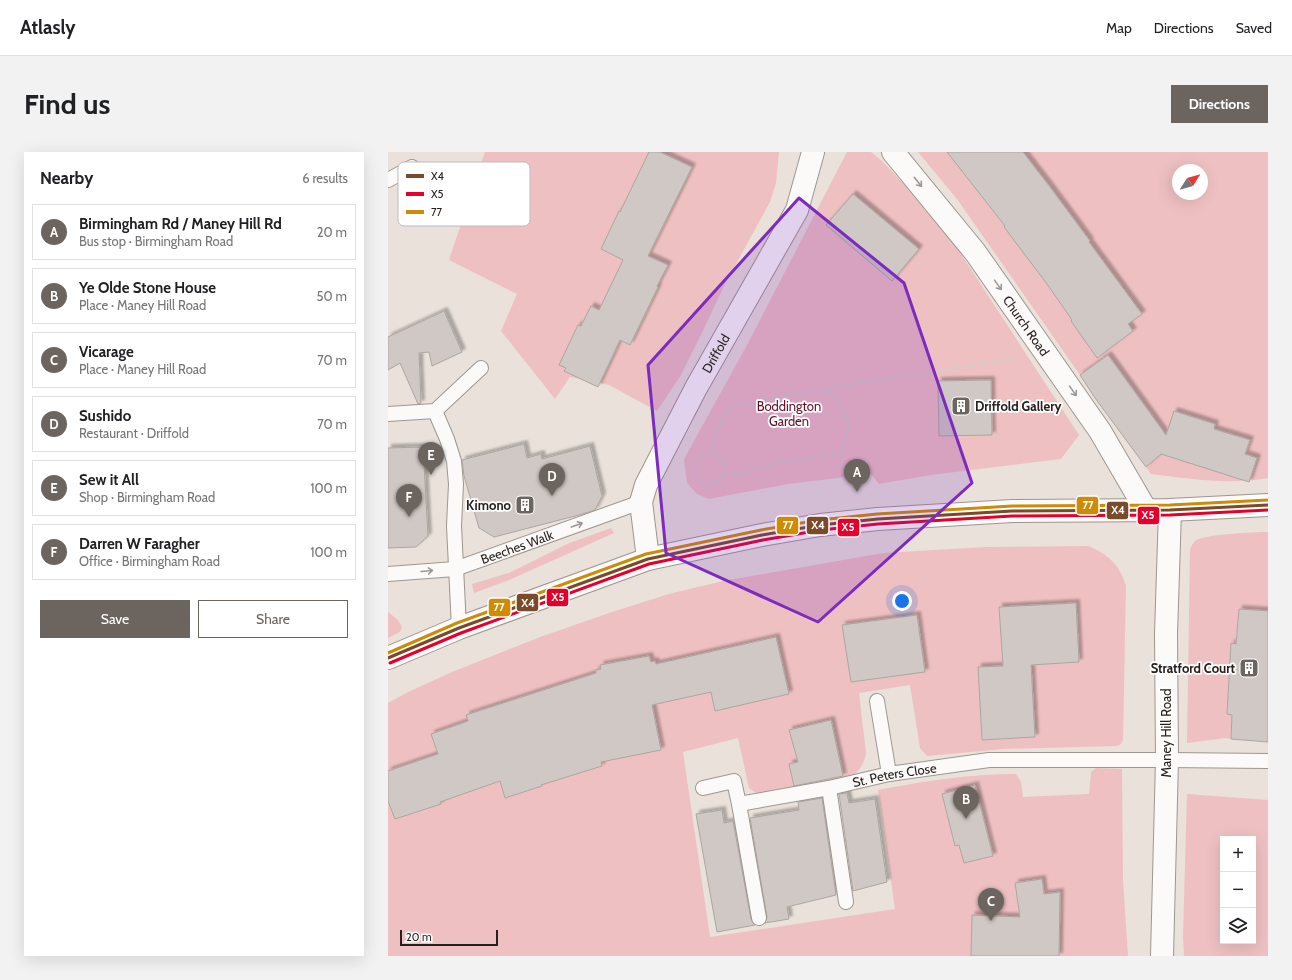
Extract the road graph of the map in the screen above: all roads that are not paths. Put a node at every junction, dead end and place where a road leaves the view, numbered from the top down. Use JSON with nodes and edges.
{"nodes":[{"id":1,"x":813,"y":152,"type":"edge"},
{"id":2,"x":893,"y":152,"type":"edge"},
{"id":3,"x":398,"y":175,"type":"edge"},
{"id":4,"x":388,"y":180,"type":"edge"},
{"id":5,"x":481,"y":368,"type":"dead end"},
{"id":6,"x":435,"y":411,"type":"junction"},
{"id":7,"x":388,"y":414,"type":"edge"},
{"id":8,"x":641,"y":502,"type":"junction"},
{"id":9,"x":1268,"y":505,"type":"edge"},
{"id":10,"x":1146,"y":510,"type":"junction"},
{"id":11,"x":1170,"y":510,"type":"junction"},
{"id":12,"x":648,"y":560,"type":"junction"},
{"id":13,"x":455,"y":568,"type":"junction"},
{"id":14,"x":388,"y":574,"type":"edge"},
{"id":15,"x":459,"y":628,"type":"junction"},
{"id":16,"x":388,"y":658,"type":"edge"},
{"id":17,"x":877,"y":701,"type":"dead end"},
{"id":18,"x":1167,"y":760,"type":"junction"},
{"id":19,"x":1268,"y":761,"type":"edge"},
{"id":20,"x":890,"y":774,"type":"junction"},
{"id":21,"x":703,"y":788,"type":"dead end"},
{"id":22,"x":829,"y":788,"type":"junction"},
{"id":23,"x":739,"y":804,"type":"junction"},
{"id":24,"x":846,"y":902,"type":"dead end"},
{"id":25,"x":759,"y":918,"type":"dead end"},
{"id":26,"x":1162,"y":956,"type":"edge"}],
"edges":[{"from":1,"to":8,"type":"street","name":"Driffold"},
{"from":2,"to":10,"type":"street","name":"Church Road","one_way":true},
{"from":3,"to":4,"type":"lane"},
{"from":5,"to":6,"type":"lane"},
{"from":6,"to":7,"type":"lane"},
{"from":6,"to":13,"type":"lane"},
{"from":8,"to":12,"type":"street","name":"Driffold"},
{"from":13,"to":8,"type":"lane","name":"Beeches Walk","one_way":true},
{"from":9,"to":11,"type":"street"},
{"from":10,"to":11,"type":"street"},
{"from":10,"to":12,"type":"street"},
{"from":11,"to":18,"type":"street","name":"Maney Hill Road"},
{"from":12,"to":15,"type":"street"},
{"from":14,"to":13,"type":"lane","name":"Beeches Walk","one_way":true},
{"from":13,"to":15,"type":"lane"},
{"from":15,"to":16,"type":"street"},
{"from":17,"to":20,"type":"lane"},
{"from":18,"to":19,"type":"lane","name":"St. Peters Close"},
{"from":18,"to":20,"type":"lane","name":"St. Peters Close"},
{"from":18,"to":26,"type":"street","name":"Maney Hill Road"},
{"from":20,"to":22,"type":"lane","name":"St. Peters Close"},
{"from":21,"to":23,"type":"lane"},
{"from":22,"to":23,"type":"lane","name":"St. Peters Close"},
{"from":22,"to":24,"type":"lane"},
{"from":23,"to":25,"type":"lane"}]}
